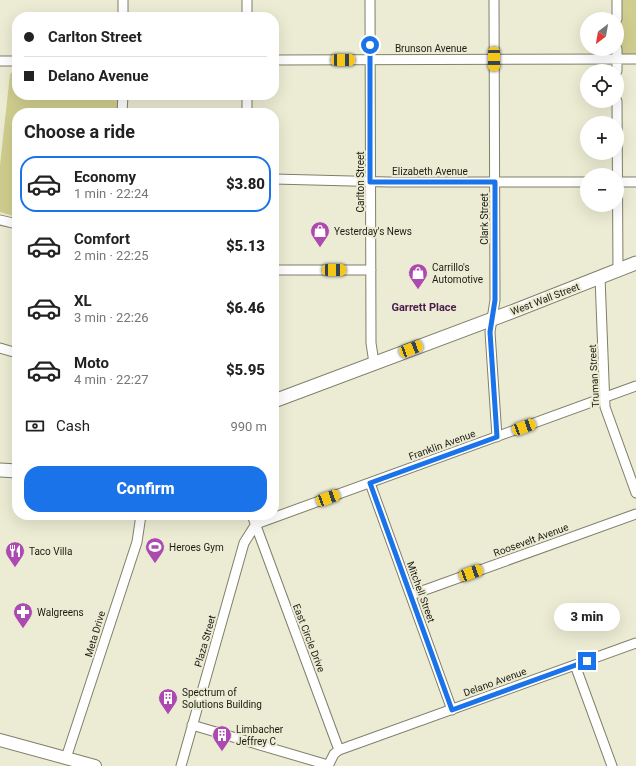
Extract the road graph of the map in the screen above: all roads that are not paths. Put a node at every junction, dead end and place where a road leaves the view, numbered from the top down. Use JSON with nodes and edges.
{"nodes":[{"id":1,"x":123,"y":0,"type":"edge"},
{"id":2,"x":247,"y":0,"type":"edge"},
{"id":3,"x":370,"y":0,"type":"edge"},
{"id":4,"x":494,"y":0,"type":"edge"},
{"id":5,"x":617,"y":0,"type":"edge"},
{"id":6,"x":123,"y":12,"type":"edge"},
{"id":7,"x":247,"y":12,"type":"edge"},
{"id":8,"x":617,"y":12,"type":"edge"},
{"id":9,"x":580,"y":56,"type":"edge"},
{"id":10,"x":624,"y":56,"type":"edge"},
{"id":11,"x":494,"y":59,"type":"junction"},
{"id":12,"x":636,"y":59,"type":"edge"},
{"id":13,"x":279,"y":60,"type":"edge"},
{"id":14,"x":370,"y":60,"type":"junction"},
{"id":15,"x":0,"y":61,"type":"edge"},
{"id":16,"x":12,"y":61,"type":"edge"},
{"id":17,"x":617,"y":108,"type":"edge"},
{"id":18,"x":617,"y":168,"type":"edge"},
{"id":19,"x":279,"y":179,"type":"edge"},
{"id":20,"x":370,"y":182,"type":"junction"},
{"id":21,"x":495,"y":182,"type":"junction"},
{"id":22,"x":580,"y":182,"type":"edge"},
{"id":23,"x":624,"y":182,"type":"edge"},
{"id":24,"x":636,"y":182,"type":"edge"},
{"id":25,"x":617,"y":212,"type":"edge"},
{"id":26,"x":0,"y":220,"type":"edge"},
{"id":27,"x":12,"y":223,"type":"edge"},
{"id":28,"x":636,"y":263,"type":"edge"},
{"id":29,"x":279,"y":270,"type":"edge"},
{"id":30,"x":371,"y":270,"type":"junction"},
{"id":31,"x":618,"y":270,"type":"junction"},
{"id":32,"x":600,"y":277,"type":"junction"},
{"id":33,"x":492,"y":319,"type":"junction"},
{"id":34,"x":0,"y":348,"type":"edge"},
{"id":35,"x":12,"y":352,"type":"edge"},
{"id":36,"x":374,"y":363,"type":"junction"},
{"id":37,"x":636,"y":386,"type":"edge"},
{"id":38,"x":605,"y":397,"type":"junction"},
{"id":39,"x":279,"y":399,"type":"edge"},
{"id":40,"x":497,"y":437,"type":"junction"},
{"id":41,"x":0,"y":470,"type":"edge"},
{"id":42,"x":12,"y":471,"type":"edge"},
{"id":43,"x":370,"y":483,"type":"junction"},
{"id":44,"x":636,"y":493,"type":"edge"},
{"id":45,"x":636,"y":514,"type":"edge"},
{"id":46,"x":279,"y":516,"type":"edge"},
{"id":47,"x":140,"y":520,"type":"edge"},
{"id":48,"x":254,"y":520,"type":"edge"},
{"id":49,"x":267,"y":520,"type":"edge"},
{"id":50,"x":256,"y":524,"type":"junction"},
{"id":51,"x":411,"y":595,"type":"junction"},
{"id":52,"x":636,"y":644,"type":"edge"},
{"id":53,"x":575,"y":665,"type":"junction"},
{"id":54,"x":452,"y":710,"type":"junction"},
{"id":55,"x":192,"y":725,"type":"junction"},
{"id":56,"x":0,"y":740,"type":"edge"},
{"id":57,"x":339,"y":750,"type":"junction"},
{"id":58,"x":66,"y":758,"type":"junction"},
{"id":59,"x":94,"y":766,"type":"edge"},
{"id":60,"x":181,"y":766,"type":"edge"},
{"id":61,"x":328,"y":766,"type":"edge"},
{"id":62,"x":612,"y":766,"type":"edge"}],
"edges":[{"from":1,"to":6,"type":"street"},
{"from":2,"to":7,"type":"street"},
{"from":3,"to":14,"type":"street","name":"Carlton Street"},
{"from":4,"to":11,"type":"street","name":"Clark Street"},
{"from":5,"to":8,"type":"street"},
{"from":9,"to":11,"type":"street","name":"Brunson Avenue"},
{"from":10,"to":12,"type":"street","name":"Brunson Avenue"},
{"from":11,"to":14,"type":"street","name":"Brunson Avenue"},
{"from":11,"to":21,"type":"street","name":"Clark Street"},
{"from":13,"to":14,"type":"street","name":"Brunson Avenue"},
{"from":14,"to":20,"type":"street","name":"Carlton Street"},
{"from":15,"to":16,"type":"street"},
{"from":17,"to":18,"type":"street"},
{"from":19,"to":20,"type":"street","name":"Elizabeth Avenue"},
{"from":20,"to":21,"type":"street","name":"Elizabeth Avenue"},
{"from":20,"to":30,"type":"street","name":"Carlton Street"},
{"from":21,"to":22,"type":"street","name":"Elizabeth Avenue"},
{"from":21,"to":33,"type":"street","name":"Clark Street"},
{"from":23,"to":24,"type":"street"},
{"from":25,"to":31,"type":"street"},
{"from":26,"to":27,"type":"street"},
{"from":28,"to":31,"type":"main road","name":"West Wall Street"},
{"from":29,"to":30,"type":"street"},
{"from":30,"to":36,"type":"street","name":"Carlton Street"},
{"from":31,"to":32,"type":"main road","name":"West Wall Street"},
{"from":32,"to":33,"type":"main road","name":"West Wall Street"},
{"from":32,"to":38,"type":"street","name":"Truman Street"},
{"from":33,"to":36,"type":"main road","name":"West Wall Street"},
{"from":33,"to":40,"type":"street","name":"Clark Street"},
{"from":34,"to":35,"type":"street"},
{"from":36,"to":39,"type":"main road","name":"West Wall Street"},
{"from":37,"to":38,"type":"street","name":"Franklin Avenue"},
{"from":38,"to":40,"type":"street","name":"Franklin Avenue"},
{"from":38,"to":44,"type":"street","name":"Truman Street"},
{"from":40,"to":43,"type":"street","name":"Franklin Avenue"},
{"from":41,"to":42,"type":"main road"},
{"from":43,"to":46,"type":"street","name":"Franklin Avenue"},
{"from":43,"to":51,"type":"street","name":"Mitchell Street"},
{"from":45,"to":51,"type":"street","name":"Roosevelt Avenue"},
{"from":47,"to":58,"type":"street","name":"Meta Drive"},
{"from":48,"to":50,"type":"street","name":"East Circle Drive"},
{"from":49,"to":50,"type":"street","name":"Franklin Avenue"},
{"from":50,"to":55,"type":"street","name":"Plaza Street"},
{"from":50,"to":57,"type":"street","name":"East Circle Drive"},
{"from":51,"to":54,"type":"street","name":"Mitchell Street"},
{"from":52,"to":53,"type":"street","name":"Delano Avenue"},
{"from":53,"to":54,"type":"street","name":"Delano Avenue"},
{"from":53,"to":62,"type":"street"},
{"from":54,"to":57,"type":"street","name":"Delano Avenue"},
{"from":55,"to":60,"type":"street","name":"Plaza Street"},
{"from":55,"to":61,"type":"street"},
{"from":56,"to":58,"type":"main road"},
{"from":57,"to":61,"type":"street"},
{"from":58,"to":59,"type":"main road"}]}
